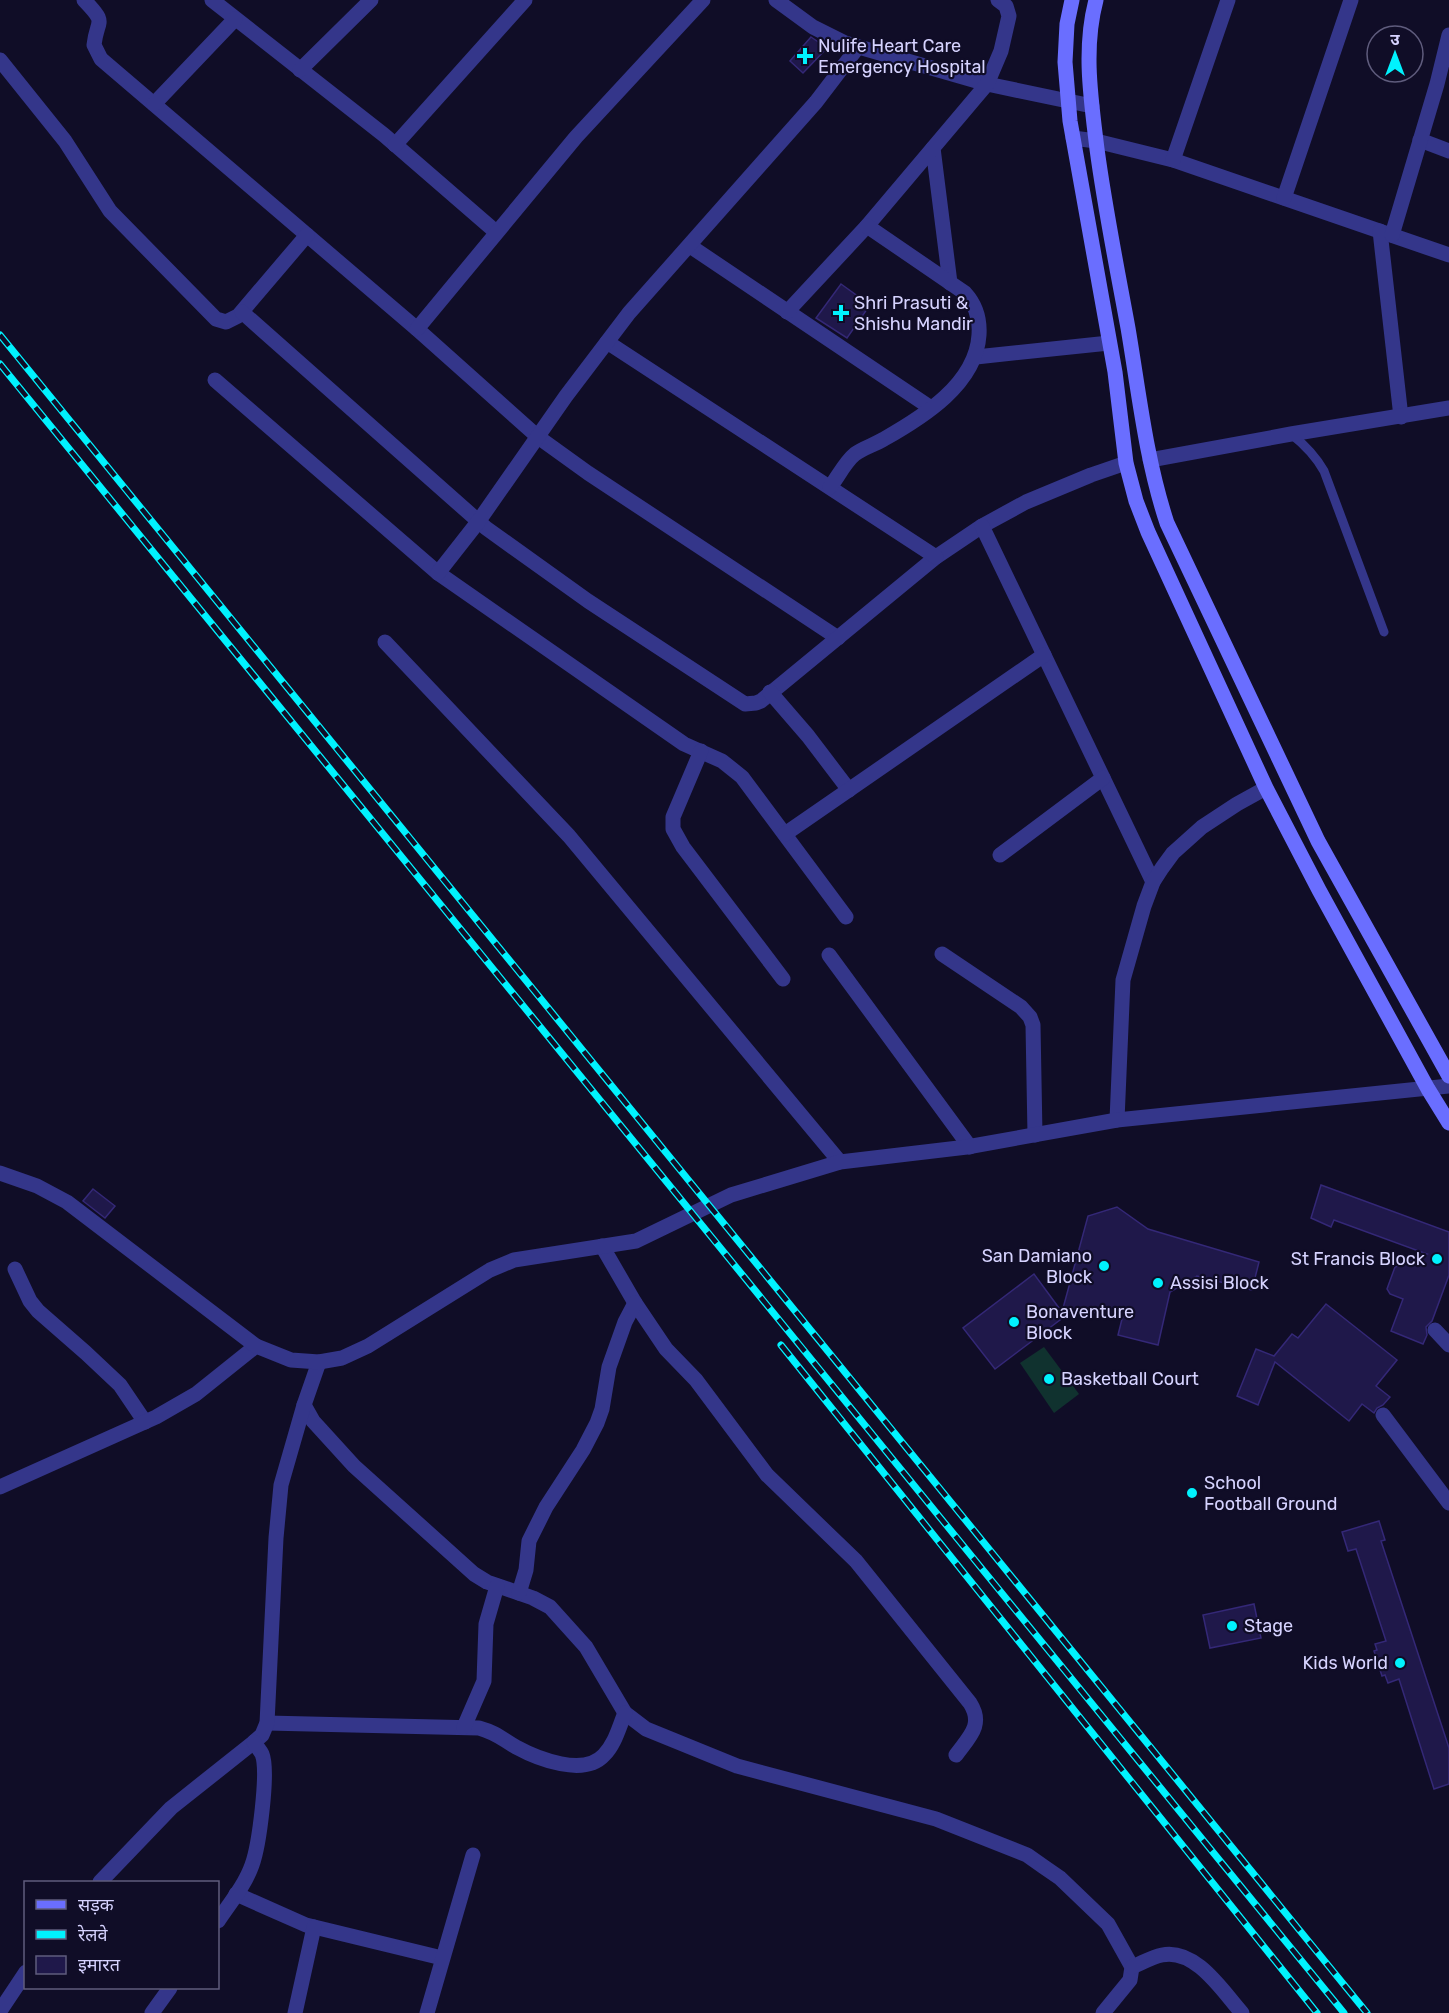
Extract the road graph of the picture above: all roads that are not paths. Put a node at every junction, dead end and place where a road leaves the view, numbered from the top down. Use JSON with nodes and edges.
{"nodes":[{"id":1,"x":84,"y":0,"type":"edge"},
{"id":2,"x":213,"y":0,"type":"edge"},
{"id":3,"x":371,"y":0,"type":"edge"},
{"id":4,"x":525,"y":0,"type":"edge"},
{"id":5,"x":703,"y":0,"type":"edge"},
{"id":6,"x":776,"y":0,"type":"edge"},
{"id":7,"x":998,"y":0,"type":"edge"},
{"id":8,"x":1072,"y":0,"type":"edge"},
{"id":9,"x":1096,"y":0,"type":"edge"},
{"id":10,"x":1228,"y":0,"type":"edge"},
{"id":11,"x":1351,"y":0,"type":"edge"},
{"id":12,"x":235,"y":19,"type":"junction"},
{"id":13,"x":1449,"y":35,"type":"edge"},
{"id":14,"x":858,"y":47,"type":"junction"},
{"id":15,"x":0,"y":60,"type":"edge"},
{"id":16,"x":300,"y":70,"type":"junction"},
{"id":17,"x":987,"y":84,"type":"junction"},
{"id":18,"x":1068,"y":101,"type":"junction"},
{"id":19,"x":154,"y":104,"type":"junction"},
{"id":20,"x":1092,"y":106,"type":"junction"},
{"id":21,"x":1073,"y":138,"type":"junction"},
{"id":22,"x":1420,"y":140,"type":"junction"},
{"id":23,"x":1096,"y":141,"type":"junction"},
{"id":24,"x":395,"y":145,"type":"junction"},
{"id":25,"x":933,"y":148,"type":"junction"},
{"id":26,"x":1449,"y":151,"type":"edge"},
{"id":27,"x":1173,"y":160,"type":"junction"},
{"id":28,"x":1284,"y":198,"type":"junction"},
{"id":29,"x":867,"y":226,"type":"junction"},
{"id":30,"x":496,"y":232,"type":"junction"},
{"id":31,"x":1386,"y":233,"type":"junction"},
{"id":32,"x":307,"y":235,"type":"junction"},
{"id":33,"x":690,"y":246,"type":"junction"},
{"id":34,"x":1449,"y":255,"type":"edge"},
{"id":35,"x":950,"y":283,"type":"junction"},
{"id":36,"x":242,"y":312,"type":"junction"},
{"id":37,"x":787,"y":312,"type":"junction"},
{"id":38,"x":417,"y":329,"type":"junction"},
{"id":39,"x":607,"y":342,"type":"junction"},
{"id":40,"x":1109,"y":343,"type":"junction"},
{"id":41,"x":975,"y":357,"type":"junction"},
{"id":42,"x":215,"y":380,"type":"dead end"},
{"id":43,"x":931,"y":408,"type":"junction"},
{"id":44,"x":1449,"y":408,"type":"edge"},
{"id":45,"x":1401,"y":417,"type":"junction"},
{"id":46,"x":1291,"y":434,"type":"junction"},
{"id":47,"x":538,"y":437,"type":"junction"},
{"id":48,"x":1150,"y":460,"type":"junction"},
{"id":49,"x":1126,"y":463,"type":"junction"},
{"id":50,"x":830,"y":488,"type":"junction"},
{"id":51,"x":478,"y":522,"type":"junction"},
{"id":52,"x":982,"y":526,"type":"junction"},
{"id":53,"x":936,"y":557,"type":"junction"},
{"id":54,"x":438,"y":573,"type":"junction"},
{"id":55,"x":1384,"y":632,"type":"dead end"},
{"id":56,"x":838,"y":638,"type":"junction"},
{"id":57,"x":385,"y":642,"type":"dead end"},
{"id":58,"x":1044,"y":655,"type":"junction"},
{"id":59,"x":770,"y":692,"type":"junction"},
{"id":60,"x":701,"y":751,"type":"junction"},
{"id":61,"x":1103,"y":778,"type":"junction"},
{"id":62,"x":1266,"y":788,"type":"junction"},
{"id":63,"x":849,"y":790,"type":"junction"},
{"id":64,"x":784,"y":834,"type":"junction"},
{"id":65,"x":1000,"y":855,"type":"dead end"},
{"id":66,"x":1153,"y":882,"type":"junction"},
{"id":67,"x":846,"y":917,"type":"dead end"},
{"id":68,"x":942,"y":954,"type":"dead end"},
{"id":69,"x":829,"y":956,"type":"dead end"},
{"id":70,"x":783,"y":979,"type":"dead end"},
{"id":71,"x":1449,"y":1076,"type":"edge"},
{"id":72,"x":1449,"y":1086,"type":"edge"},
{"id":73,"x":1428,"y":1089,"type":"junction"},
{"id":74,"x":1117,"y":1120,"type":"junction"},
{"id":75,"x":1449,"y":1123,"type":"edge"},
{"id":76,"x":1035,"y":1135,"type":"junction"},
{"id":77,"x":970,"y":1147,"type":"junction"},
{"id":78,"x":840,"y":1162,"type":"junction"},
{"id":79,"x":0,"y":1173,"type":"edge"},
{"id":80,"x":602,"y":1246,"type":"junction"},
{"id":81,"x":15,"y":1269,"type":"dead end"},
{"id":82,"x":635,"y":1303,"type":"junction"},
{"id":83,"x":1435,"y":1330,"type":"dead end"},
{"id":84,"x":1449,"y":1345,"type":"edge"},
{"id":85,"x":256,"y":1346,"type":"junction"},
{"id":86,"x":319,"y":1362,"type":"junction"},
{"id":87,"x":304,"y":1406,"type":"junction"},
{"id":88,"x":1383,"y":1415,"type":"dead end"},
{"id":89,"x":145,"y":1422,"type":"junction"},
{"id":90,"x":0,"y":1487,"type":"edge"},
{"id":91,"x":1449,"y":1503,"type":"edge"},
{"id":92,"x":497,"y":1586,"type":"junction"},
{"id":93,"x":519,"y":1593,"type":"junction"},
{"id":94,"x":625,"y":1713,"type":"junction"},
{"id":95,"x":267,"y":1723,"type":"junction"},
{"id":96,"x":464,"y":1727,"type":"junction"},
{"id":97,"x":254,"y":1742,"type":"junction"},
{"id":98,"x":956,"y":1755,"type":"dead end"},
{"id":99,"x":473,"y":1855,"type":"dead end"},
{"id":100,"x":101,"y":1881,"type":"edge"},
{"id":101,"x":236,"y":1894,"type":"junction"},
{"id":102,"x":219,"y":1920,"type":"edge"},
{"id":103,"x":314,"y":1927,"type":"junction"},
{"id":104,"x":442,"y":1958,"type":"junction"},
{"id":105,"x":1132,"y":1967,"type":"junction"},
{"id":106,"x":24,"y":1975,"type":"edge"},
{"id":107,"x":169,"y":1989,"type":"edge"},
{"id":108,"x":0,"y":2011,"type":"edge"},
{"id":109,"x":152,"y":2013,"type":"edge"},
{"id":110,"x":295,"y":2013,"type":"edge"},
{"id":111,"x":427,"y":2013,"type":"edge"},
{"id":112,"x":1102,"y":2013,"type":"edge"},
{"id":113,"x":1242,"y":2013,"type":"edge"}],
"edges":[{"from":1,"to":19,"type":"street"},
{"from":2,"to":12,"type":"street"},
{"from":3,"to":16,"type":"street"},
{"from":4,"to":24,"type":"street"},
{"from":5,"to":30,"type":"street"},
{"from":6,"to":14,"type":"street"},
{"from":7,"to":17,"type":"street"},
{"from":8,"to":18,"type":"main road"},
{"from":9,"to":20,"type":"main road"},
{"from":10,"to":27,"type":"street"},
{"from":11,"to":28,"type":"street"},
{"from":12,"to":16,"type":"street"},
{"from":12,"to":19,"type":"street"},
{"from":13,"to":22,"type":"street"},
{"from":14,"to":17,"type":"street"},
{"from":14,"to":33,"type":"street"},
{"from":15,"to":36,"type":"street"},
{"from":16,"to":24,"type":"street"},
{"from":17,"to":18,"type":"street"},
{"from":17,"to":25,"type":"street"},
{"from":18,"to":20,"type":"street"},
{"from":18,"to":21,"type":"main road"},
{"from":19,"to":32,"type":"street"},
{"from":20,"to":23,"type":"main road"},
{"from":21,"to":23,"type":"street"},
{"from":21,"to":40,"type":"main road"},
{"from":22,"to":26,"type":"street"},
{"from":22,"to":31,"type":"street"},
{"from":23,"to":27,"type":"street"},
{"from":23,"to":48,"type":"main road"},
{"from":24,"to":30,"type":"street"},
{"from":25,"to":29,"type":"street"},
{"from":25,"to":35,"type":"street"},
{"from":27,"to":28,"type":"street"},
{"from":28,"to":31,"type":"street"},
{"from":29,"to":35,"type":"street"},
{"from":29,"to":37,"type":"street"},
{"from":30,"to":38,"type":"street"},
{"from":31,"to":34,"type":"street"},
{"from":31,"to":45,"type":"street"},
{"from":32,"to":36,"type":"street"},
{"from":32,"to":38,"type":"street"},
{"from":33,"to":37,"type":"street"},
{"from":33,"to":39,"type":"street"},
{"from":35,"to":41,"type":"street"},
{"from":36,"to":51,"type":"street"},
{"from":37,"to":43,"type":"street"},
{"from":38,"to":47,"type":"street"},
{"from":39,"to":47,"type":"street"},
{"from":39,"to":50,"type":"street"},
{"from":40,"to":41,"type":"street"},
{"from":40,"to":49,"type":"main road"},
{"from":41,"to":43,"type":"street"},
{"from":42,"to":54,"type":"street"},
{"from":43,"to":50,"type":"street"},
{"from":44,"to":45,"type":"street"},
{"from":45,"to":46,"type":"street"},
{"from":46,"to":48,"type":"street"},
{"from":46,"to":55,"type":"lane"},
{"from":47,"to":51,"type":"street"},
{"from":47,"to":56,"type":"street"},
{"from":48,"to":71,"type":"main road"},
{"from":49,"to":52,"type":"street"},
{"from":49,"to":62,"type":"main road"},
{"from":50,"to":53,"type":"street"},
{"from":51,"to":54,"type":"street"},
{"from":51,"to":59,"type":"street"},
{"from":52,"to":53,"type":"street"},
{"from":52,"to":58,"type":"street"},
{"from":53,"to":56,"type":"street"},
{"from":54,"to":60,"type":"street"},
{"from":56,"to":59,"type":"street"},
{"from":57,"to":78,"type":"street"},
{"from":58,"to":61,"type":"street"},
{"from":58,"to":63,"type":"street"},
{"from":59,"to":63,"type":"street"},
{"from":60,"to":64,"type":"street"},
{"from":60,"to":70,"type":"street"},
{"from":61,"to":65,"type":"street"},
{"from":61,"to":66,"type":"street"},
{"from":62,"to":66,"type":"street"},
{"from":62,"to":73,"type":"main road"},
{"from":63,"to":64,"type":"street"},
{"from":64,"to":67,"type":"street"},
{"from":66,"to":74,"type":"street"},
{"from":68,"to":76,"type":"street"},
{"from":69,"to":77,"type":"street"},
{"from":72,"to":73,"type":"street"},
{"from":73,"to":74,"type":"street"},
{"from":73,"to":75,"type":"main road"},
{"from":74,"to":76,"type":"street"},
{"from":76,"to":77,"type":"street"},
{"from":77,"to":78,"type":"street"},
{"from":78,"to":80,"type":"street"},
{"from":79,"to":85,"type":"street"},
{"from":80,"to":82,"type":"street"},
{"from":80,"to":86,"type":"street"},
{"from":81,"to":89,"type":"street"},
{"from":82,"to":93,"type":"street"},
{"from":82,"to":98,"type":"street"},
{"from":83,"to":84,"type":"street"},
{"from":85,"to":86,"type":"street"},
{"from":85,"to":89,"type":"street"},
{"from":86,"to":87,"type":"street"},
{"from":87,"to":92,"type":"street"},
{"from":87,"to":95,"type":"street"},
{"from":88,"to":91,"type":"street"},
{"from":89,"to":90,"type":"street"},
{"from":92,"to":93,"type":"street"},
{"from":92,"to":96,"type":"street"},
{"from":93,"to":94,"type":"street"},
{"from":94,"to":96,"type":"street"},
{"from":94,"to":105,"type":"street"},
{"from":95,"to":96,"type":"street"},
{"from":95,"to":97,"type":"street"},
{"from":97,"to":100,"type":"street"},
{"from":97,"to":101,"type":"street"},
{"from":99,"to":104,"type":"street"},
{"from":101,"to":102,"type":"street"},
{"from":101,"to":103,"type":"street"},
{"from":103,"to":104,"type":"street"},
{"from":103,"to":110,"type":"street"},
{"from":104,"to":111,"type":"street"},
{"from":105,"to":112,"type":"street"},
{"from":105,"to":113,"type":"street"},
{"from":106,"to":108,"type":"street"},
{"from":107,"to":109,"type":"street"}]}
